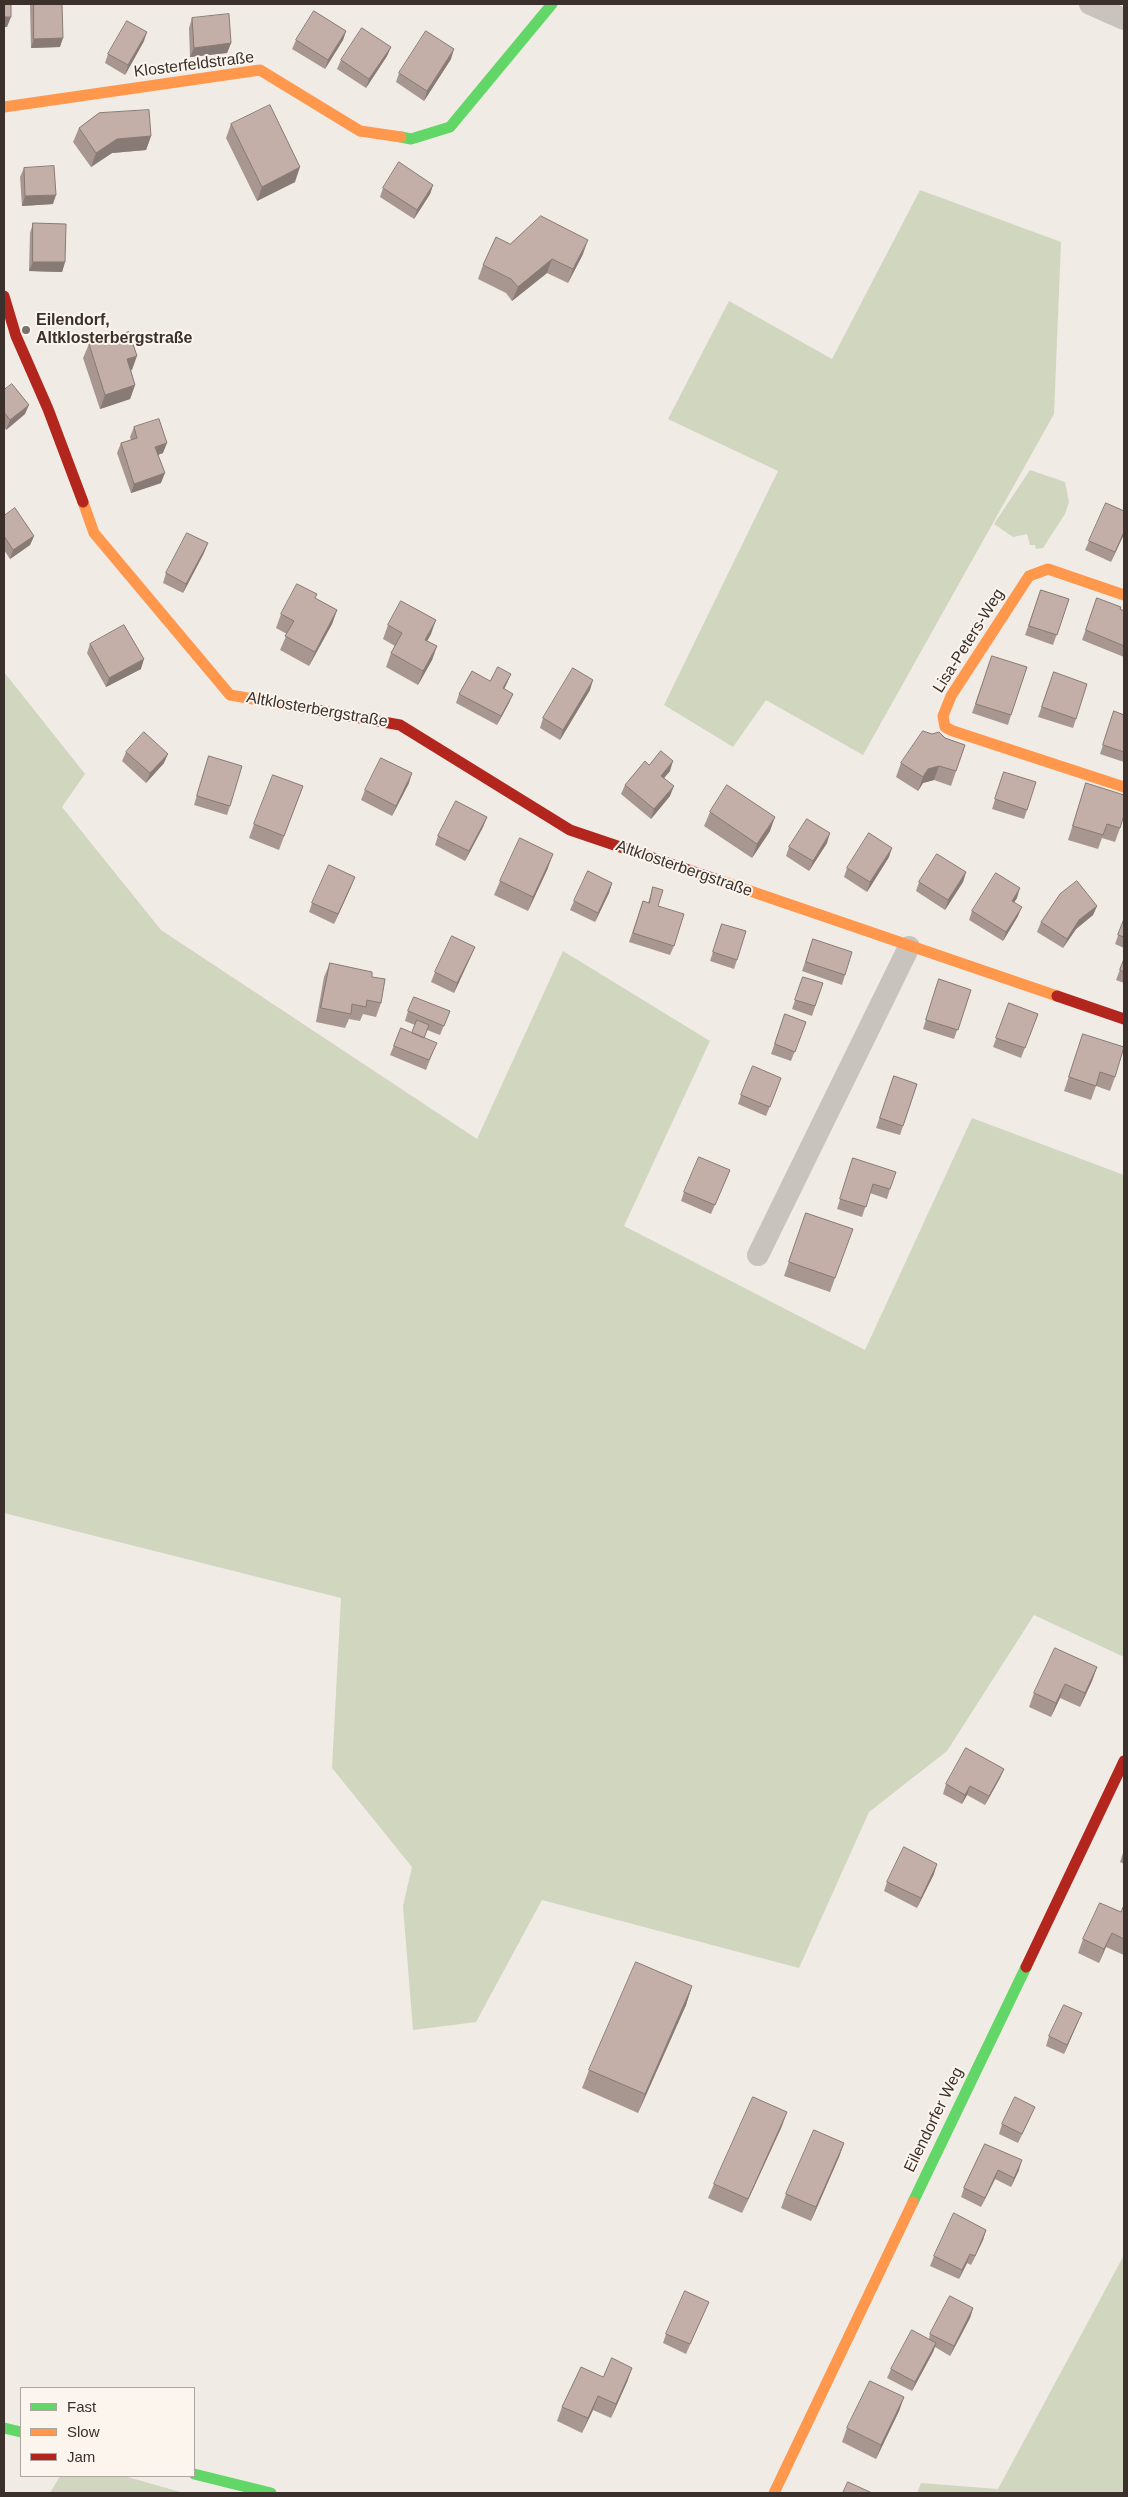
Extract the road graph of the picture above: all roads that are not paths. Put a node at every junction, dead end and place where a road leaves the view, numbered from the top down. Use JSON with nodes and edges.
{"nodes":[{"id":1,"x":552,"y":4,"type":"edge"},
{"id":2,"x":1090,"y":4,"type":"edge"},
{"id":3,"x":1124,"y":19,"type":"edge"},
{"id":4,"x":4,"y":107,"type":"edge"},
{"id":5,"x":4,"y":296,"type":"edge"},
{"id":6,"x":1124,"y":595,"type":"edge"},
{"id":7,"x":1124,"y":787,"type":"edge"},
{"id":8,"x":910,"y":947,"type":"junction"},
{"id":9,"x":1124,"y":1019,"type":"edge"},
{"id":10,"x":758,"y":1255,"type":"dead end"},
{"id":11,"x":1124,"y":1761,"type":"edge"},
{"id":12,"x":4,"y":2428,"type":"edge"},
{"id":13,"x":20,"y":2432,"type":"edge"},
{"id":14,"x":195,"y":2474,"type":"edge"},
{"id":15,"x":271,"y":2493,"type":"edge"},
{"id":16,"x":774,"y":2493,"type":"edge"}],
"edges":[{"from":1,"to":4,"type":"street","name":"Klosterfeldstraße"},
{"from":2,"to":3,"type":"street"},
{"from":5,"to":8,"type":"street","name":"Altklosterbergstraße"},
{"from":6,"to":7,"type":"street","name":"Lisa-Peters-Weg"},
{"from":8,"to":9,"type":"street","name":"Altklosterbergstraße"},
{"from":8,"to":10,"type":"street"},
{"from":11,"to":16,"type":"street","name":"Eilendorfer Weg"},
{"from":12,"to":13,"type":"street"},
{"from":14,"to":15,"type":"street"}]}
